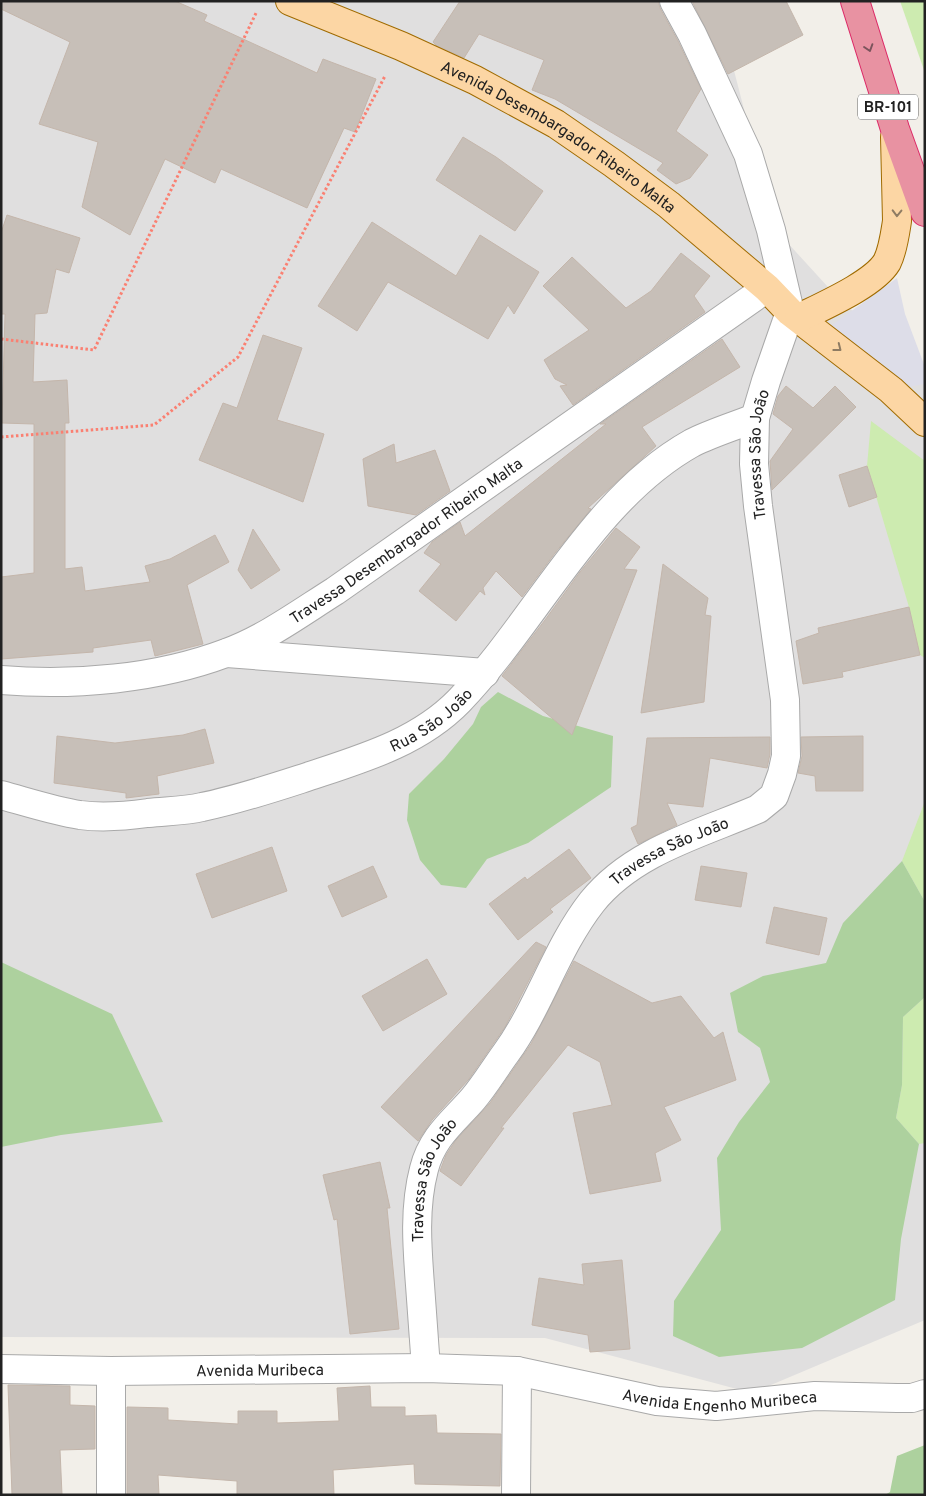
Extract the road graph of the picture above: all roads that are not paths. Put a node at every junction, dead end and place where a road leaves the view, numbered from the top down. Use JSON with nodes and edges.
{"nodes":[{"id":1,"x":290,"y":1,"type":"edge"},
{"id":2,"x":674,"y":1,"type":"edge"},
{"id":3,"x":855,"y":1,"type":"edge"},
{"id":4,"x":895,"y":129,"type":"junction"},
{"id":5,"x":925,"y":212,"type":"edge"},
{"id":6,"x":766,"y":288,"type":"junction"},
{"id":7,"x":795,"y":315,"type":"junction"},
{"id":8,"x":756,"y":418,"type":"junction"},
{"id":9,"x":925,"y":422,"type":"edge"},
{"id":10,"x":227,"y":653,"type":"junction"},
{"id":11,"x":485,"y":673,"type":"junction"},
{"id":12,"x":1,"y":680,"type":"edge"},
{"id":13,"x":1,"y":795,"type":"edge"},
{"id":14,"x":426,"y":1368,"type":"junction"},
{"id":15,"x":1,"y":1369,"type":"edge"},
{"id":16,"x":112,"y":1371,"type":"junction"},
{"id":17,"x":517,"y":1372,"type":"junction"},
{"id":18,"x":925,"y":1394,"type":"edge"},
{"id":19,"x":111,"y":1495,"type":"edge"},
{"id":20,"x":516,"y":1495,"type":"edge"}],
"edges":[{"from":1,"to":6,"type":"main road","name":"Avenida Desembargador Ribeiro Malta"},
{"from":2,"to":7,"type":"street"},
{"from":3,"to":4,"type":"highway","number":"BR-101","one_way":true},
{"from":4,"to":5,"type":"highway","number":"BR-101"},
{"from":4,"to":7,"type":"main road","one_way":true},
{"from":6,"to":7,"type":"main road","name":"Avenida Desembargador Ribeiro Malta"},
{"from":6,"to":10,"type":"street","name":"Travessa Desembargador Ribeiro Malta"},
{"from":7,"to":8,"type":"street","name":"Travessa São João"},
{"from":7,"to":9,"type":"main road","name":"Avenida Desembargador Ribeiro Malta","one_way":true},
{"from":8,"to":11,"type":"street","name":"Rua São João"},
{"from":8,"to":14,"type":"street","name":"Travessa São João"},
{"from":10,"to":11,"type":"street"},
{"from":10,"to":12,"type":"street","name":"Travessa Desembargador Ribeiro Malta"},
{"from":11,"to":13,"type":"street","name":"Rua São João"},
{"from":14,"to":16,"type":"street","name":"Avenida Muribeca"},
{"from":14,"to":17,"type":"street","name":"Avenida Muribeca"},
{"from":15,"to":16,"type":"street","name":"Avenida Muribeca"},
{"from":16,"to":19,"type":"street"},
{"from":17,"to":18,"type":"street","name":"Avenida Engenho Muribeca"},
{"from":17,"to":20,"type":"street"}]}
